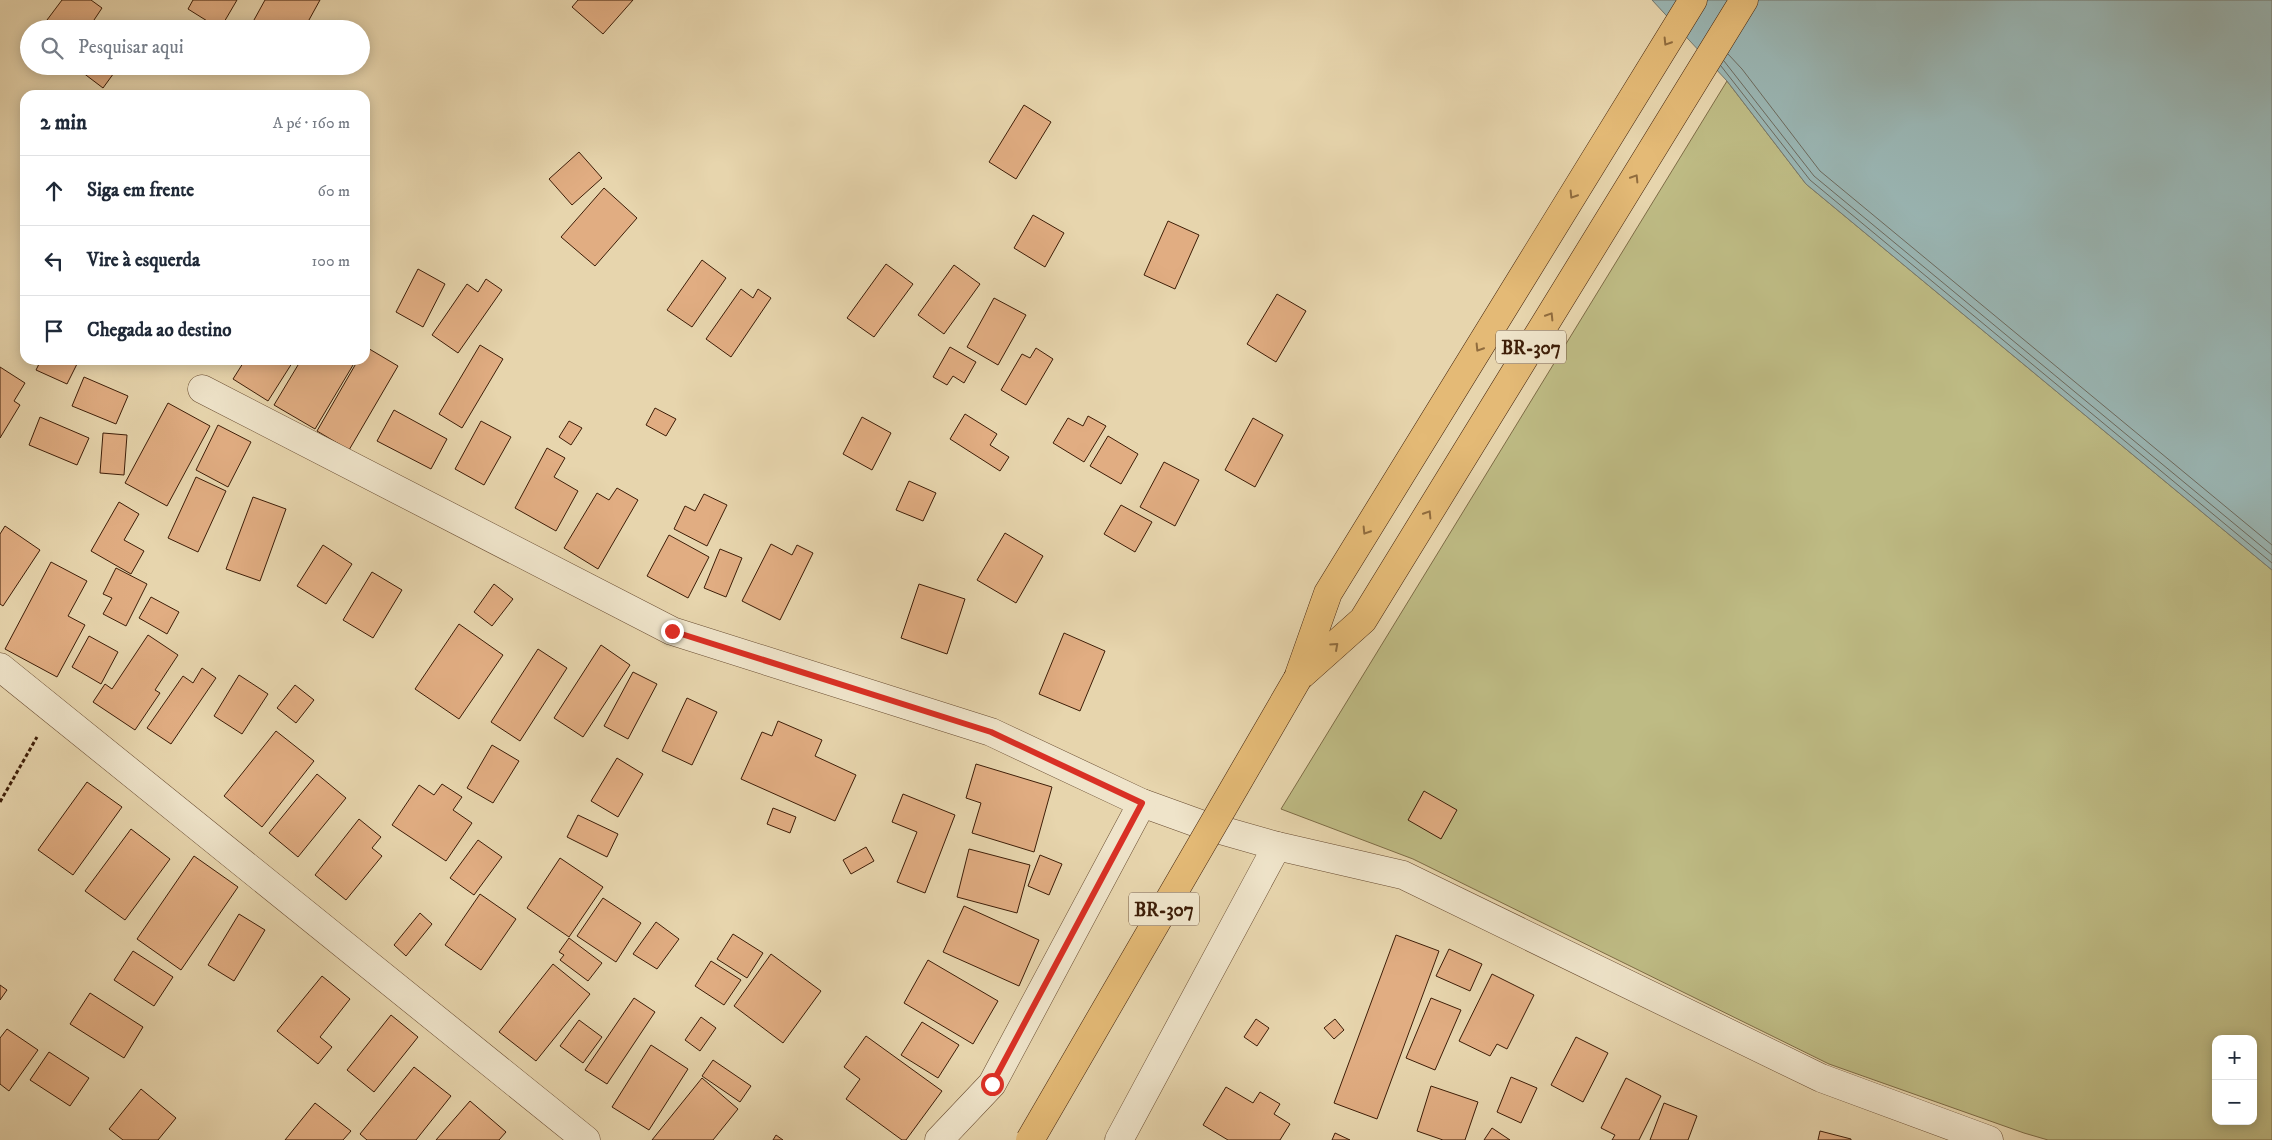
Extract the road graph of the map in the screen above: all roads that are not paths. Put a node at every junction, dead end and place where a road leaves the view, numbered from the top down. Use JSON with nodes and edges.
{"nodes":[{"id":1,"x":1693,"y":0,"type":"edge"},
{"id":2,"x":1744,"y":0,"type":"edge"},
{"id":3,"x":202,"y":389,"type":"dead end"},
{"id":4,"x":0,"y":667,"type":"edge"},
{"id":5,"x":1298,"y":678,"type":"junction"},
{"id":6,"x":1142,"y":803,"type":"junction"},
{"id":7,"x":1277,"y":846,"type":"junction"},
{"id":8,"x":586,"y":1140,"type":"edge"},
{"id":9,"x":939,"y":1140,"type":"edge"},
{"id":10,"x":1030,"y":1140,"type":"edge"},
{"id":11,"x":1119,"y":1140,"type":"edge"},
{"id":12,"x":1988,"y":1140,"type":"edge"}],
"edges":[{"from":1,"to":5,"type":"main road","number":"BR-307","one_way":true},
{"from":5,"to":2,"type":"main road","number":"BR-307","one_way":true},
{"from":3,"to":6,"type":"street"},
{"from":4,"to":8,"type":"street"},
{"from":5,"to":10,"type":"main road","number":"BR-307","bridge":true},
{"from":6,"to":7,"type":"street"},
{"from":6,"to":9,"type":"street"},
{"from":7,"to":11,"type":"street"},
{"from":7,"to":12,"type":"street"}]}
